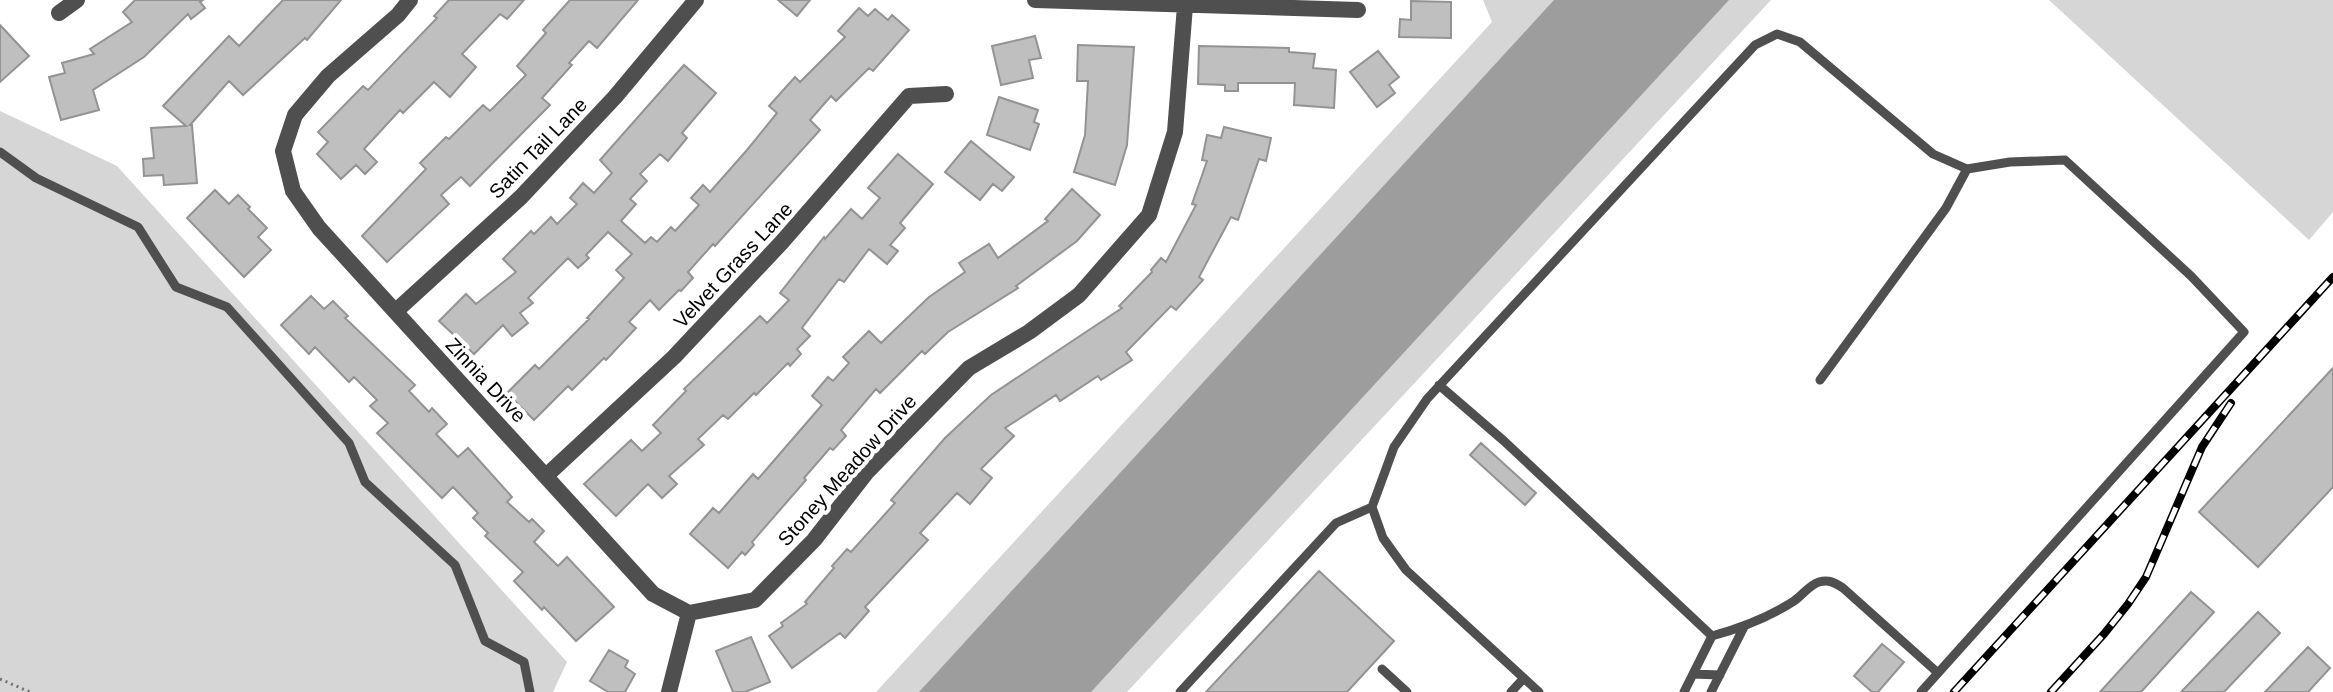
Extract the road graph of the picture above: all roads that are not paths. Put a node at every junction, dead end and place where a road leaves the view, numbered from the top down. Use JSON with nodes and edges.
{"nodes":[{"id":1,"x":77,"y":0,"type":"edge"},
{"id":2,"x":410,"y":0,"type":"edge"},
{"id":3,"x":696,"y":0,"type":"edge"},
{"id":4,"x":1035,"y":0,"type":"edge"},
{"id":5,"x":1185,"y":6,"type":"junction"},
{"id":6,"x":1358,"y":10,"type":"dead end"},
{"id":7,"x":59,"y":13,"type":"dead end"},
{"id":8,"x":946,"y":94,"type":"dead end"},
{"id":9,"x":0,"y":152,"type":"edge"},
{"id":10,"x":1967,"y":169,"type":"junction"},
{"id":11,"x":396,"y":311,"type":"junction"},
{"id":12,"x":1820,"y":380,"type":"dead end"},
{"id":13,"x":1439,"y":385,"type":"junction"},
{"id":14,"x":547,"y":475,"type":"junction"},
{"id":15,"x":1372,"y":507,"type":"junction"},
{"id":16,"x":689,"y":613,"type":"junction"},
{"id":17,"x":1744,"y":627,"type":"junction"},
{"id":18,"x":1712,"y":636,"type":"junction"},
{"id":19,"x":1382,"y":669,"type":"dead end"},
{"id":20,"x":1938,"y":673,"type":"junction"},
{"id":21,"x":1693,"y":674,"type":"junction"},
{"id":22,"x":1720,"y":675,"type":"junction"},
{"id":23,"x":1524,"y":678,"type":"junction"},
{"id":24,"x":530,"y":692,"type":"edge"},
{"id":25,"x":669,"y":692,"type":"edge"},
{"id":26,"x":1180,"y":692,"type":"edge"},
{"id":27,"x":1407,"y":692,"type":"edge"},
{"id":28,"x":1511,"y":692,"type":"edge"},
{"id":29,"x":1539,"y":692,"type":"edge"},
{"id":30,"x":1684,"y":692,"type":"edge"},
{"id":31,"x":1711,"y":692,"type":"edge"},
{"id":32,"x":1921,"y":692,"type":"edge"}],
"edges":[{"from":1,"to":7,"type":"street"},
{"from":2,"to":11,"type":"street","name":"Zinnia Drive"},
{"from":3,"to":11,"type":"street","name":"Satin Tail Lane"},
{"from":4,"to":5,"type":"street"},
{"from":5,"to":6,"type":"street"},
{"from":5,"to":16,"type":"street","name":"Stoney Meadow Drive"},
{"from":8,"to":14,"type":"street","name":"Velvet Grass Lane"},
{"from":9,"to":24,"type":"lane"},
{"from":10,"to":12,"type":"lane"},
{"from":10,"to":13,"type":"lane"},
{"from":10,"to":20,"type":"lane"},
{"from":11,"to":14,"type":"street","name":"Zinnia Drive"},
{"from":13,"to":15,"type":"lane"},
{"from":13,"to":18,"type":"lane"},
{"from":14,"to":16,"type":"street","name":"Zinnia Drive"},
{"from":15,"to":23,"type":"lane"},
{"from":15,"to":26,"type":"lane"},
{"from":16,"to":25,"type":"street"},
{"from":17,"to":18,"type":"lane"},
{"from":17,"to":20,"type":"lane"},
{"from":17,"to":22,"type":"lane"},
{"from":18,"to":21,"type":"lane"},
{"from":19,"to":27,"type":"lane"},
{"from":20,"to":32,"type":"lane"},
{"from":21,"to":22,"type":"lane"},
{"from":21,"to":30,"type":"lane"},
{"from":22,"to":31,"type":"lane"},
{"from":23,"to":28,"type":"lane"},
{"from":23,"to":29,"type":"lane"}]}
